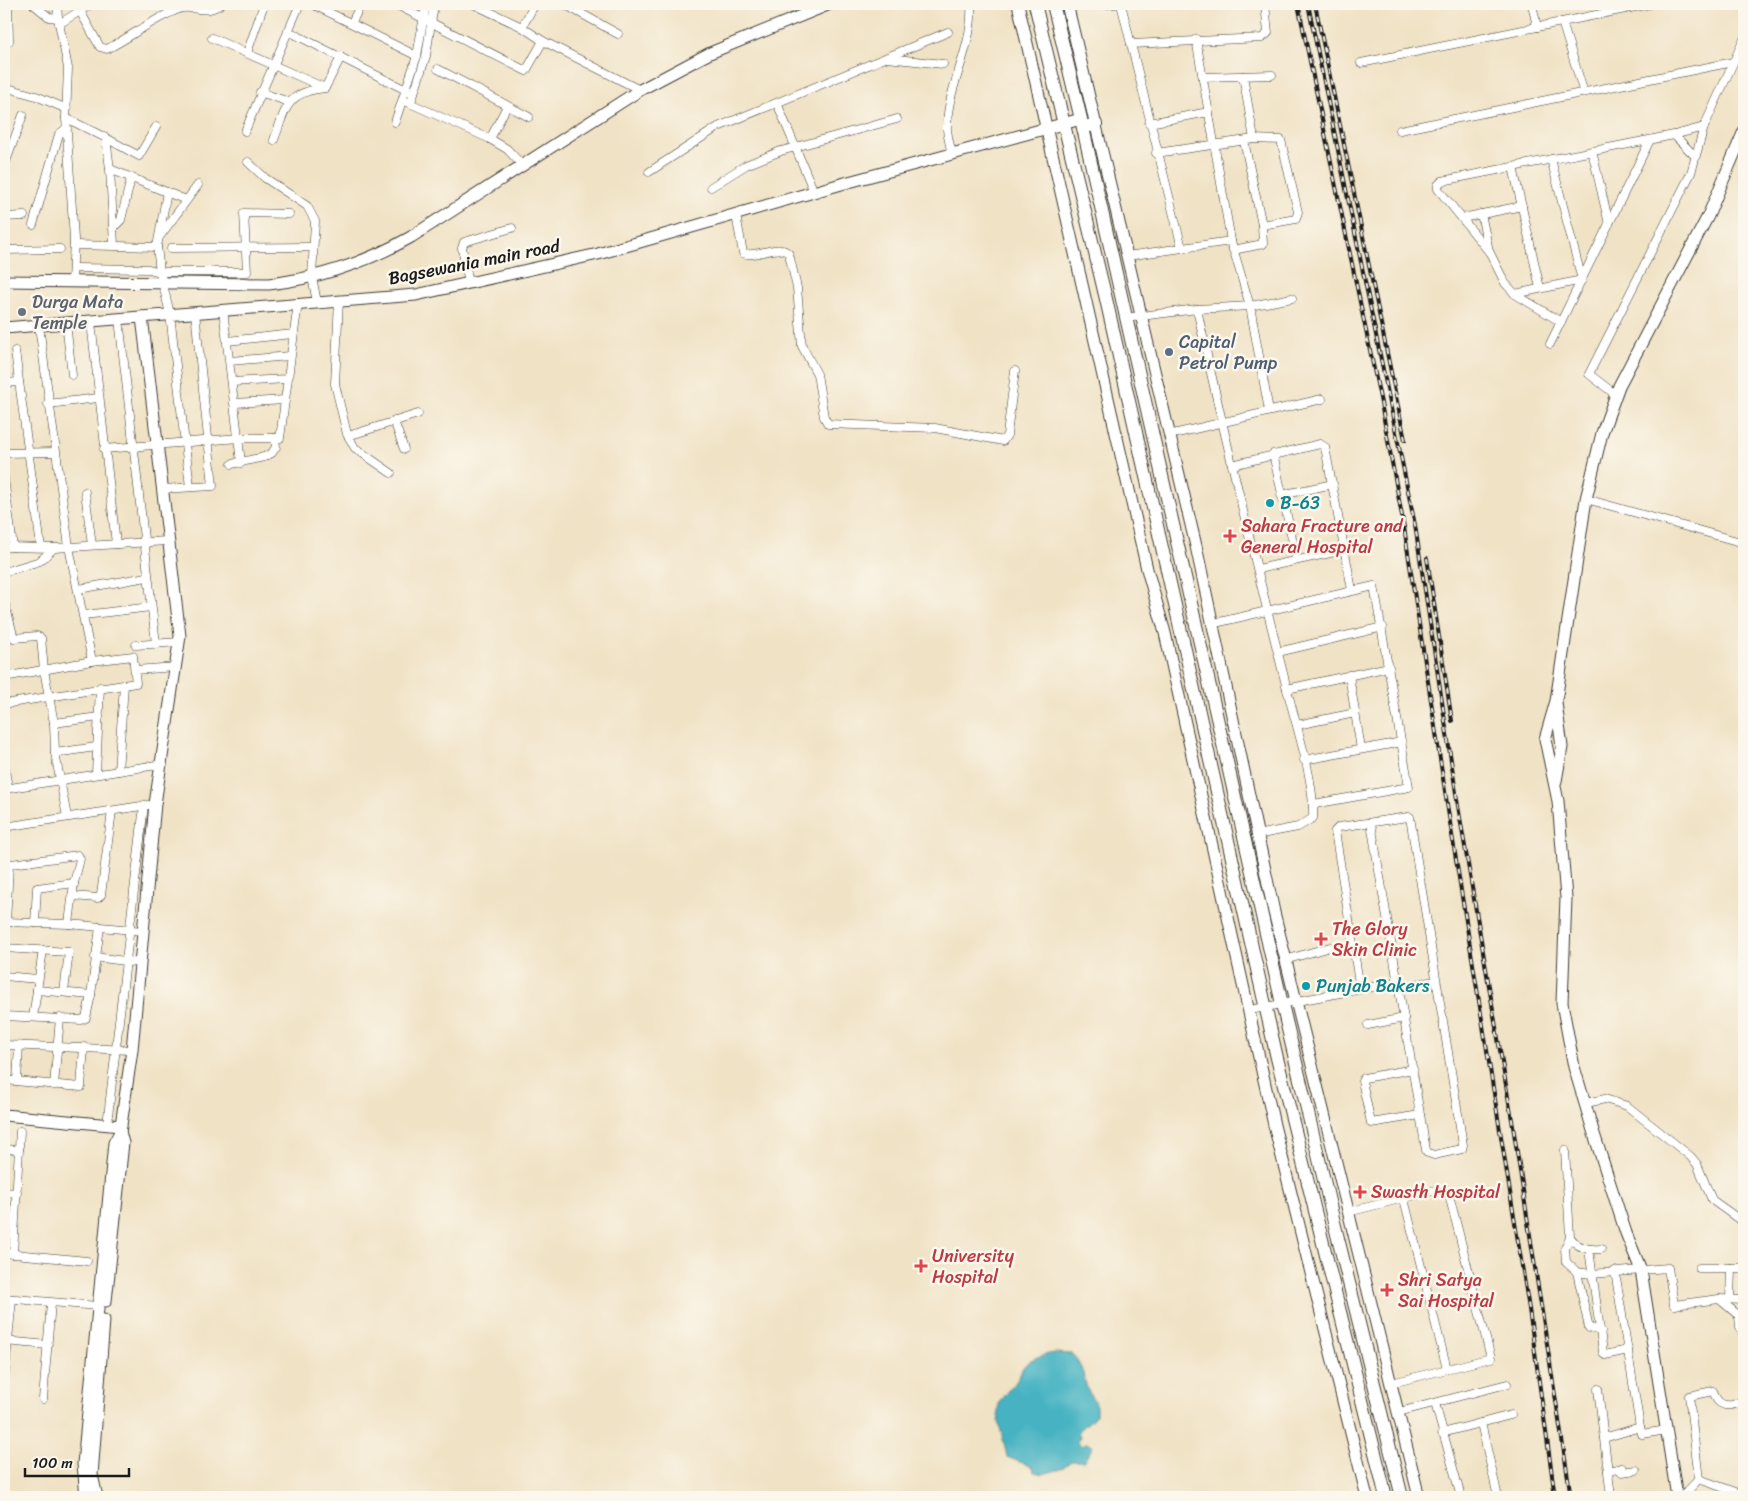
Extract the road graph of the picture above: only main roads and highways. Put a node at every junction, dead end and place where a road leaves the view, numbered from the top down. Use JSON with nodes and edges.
{"nodes":[{"id":1,"x":1036,"y":4,"type":"edge"},
{"id":2,"x":1053,"y":4,"type":"edge"},
{"id":3,"x":1082,"y":124,"type":"junction"},
{"id":4,"x":1096,"y":124,"type":"road end"},
{"id":5,"x":1386,"y":1497,"type":"edge"},
{"id":6,"x":1402,"y":1497,"type":"edge"}],
"edges":[{"from":1,"to":5,"type":"main road"},
{"from":2,"to":3,"type":"main road"},
{"from":3,"to":4,"type":"main road"},
{"from":3,"to":6,"type":"main road"}]}
